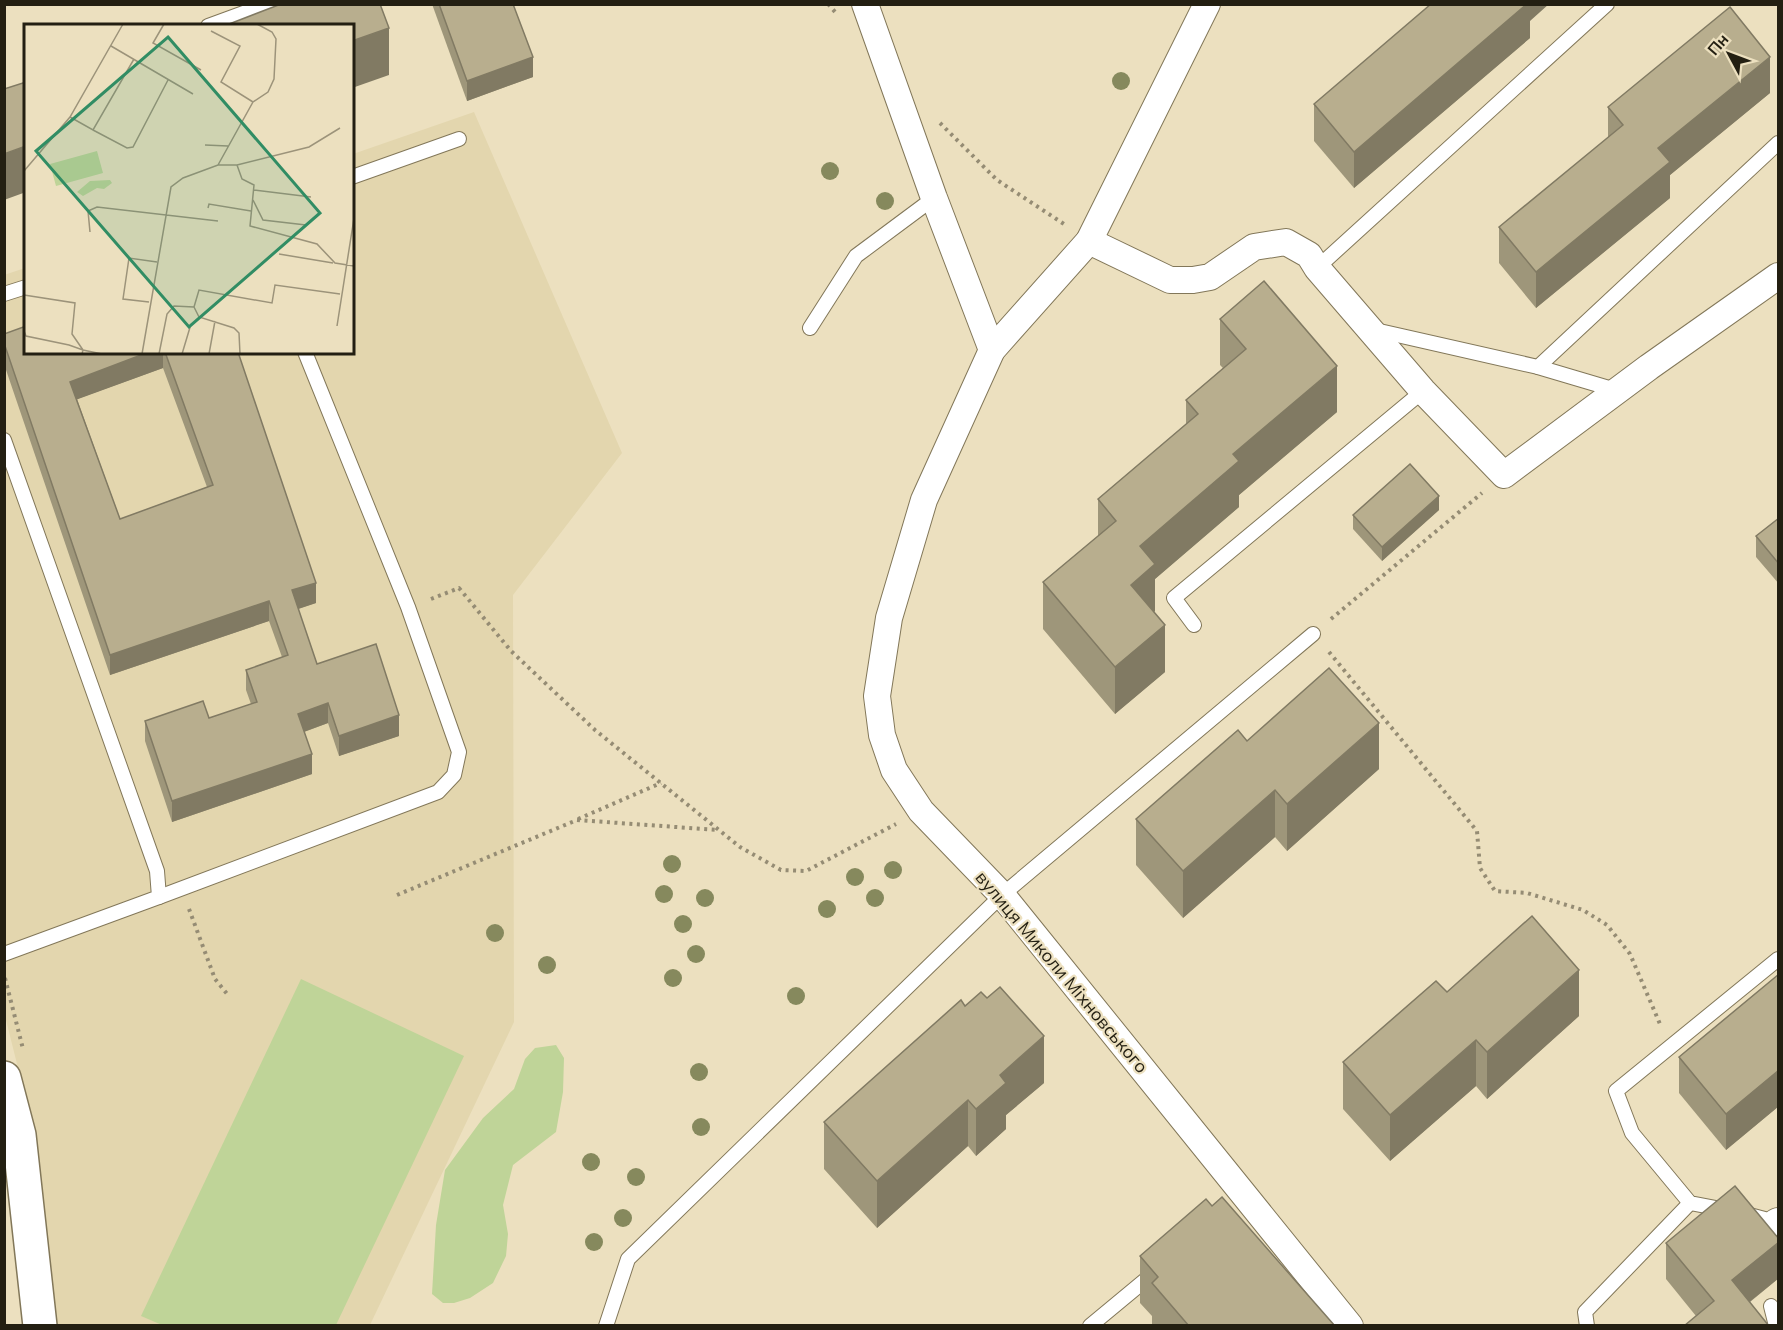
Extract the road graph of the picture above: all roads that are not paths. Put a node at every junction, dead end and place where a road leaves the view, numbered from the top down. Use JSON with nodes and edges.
{"nodes":[{"id":1,"x":268,"y":4,"type":"edge"},
{"id":2,"x":865,"y":4,"type":"edge"},
{"id":3,"x":1207,"y":4,"type":"edge"},
{"id":4,"x":1607,"y":4,"type":"edge"},
{"id":5,"x":213,"y":24,"type":"edge"},
{"id":6,"x":459,"y":139,"type":"dead end"},
{"id":7,"x":1779,"y":143,"type":"edge"},
{"id":8,"x":354,"y":176,"type":"edge"},
{"id":9,"x":934,"y":198,"type":"junction"},
{"id":10,"x":1089,"y":241,"type":"junction"},
{"id":11,"x":1317,"y":268,"type":"junction"},
{"id":12,"x":1779,"y":276,"type":"edge"},
{"id":13,"x":24,"y":288,"type":"edge"},
{"id":14,"x":4,"y":294,"type":"edge"},
{"id":15,"x":810,"y":328,"type":"dead end"},
{"id":16,"x":1370,"y":329,"type":"junction"},
{"id":17,"x":992,"y":350,"type":"junction"},
{"id":18,"x":306,"y":354,"type":"edge"},
{"id":19,"x":1538,"y":367,"type":"junction"},
{"id":20,"x":1619,"y":391,"type":"junction"},
{"id":21,"x":1423,"y":392,"type":"junction"},
{"id":22,"x":4,"y":440,"type":"edge"},
{"id":23,"x":1194,"y":625,"type":"dead end"},
{"id":24,"x":1313,"y":634,"type":"road end"},
{"id":25,"x":1002,"y":895,"type":"junction"},
{"id":26,"x":159,"y":897,"type":"junction"},
{"id":27,"x":4,"y":954,"type":"edge"},
{"id":28,"x":1779,"y":959,"type":"edge"},
{"id":29,"x":4,"y":1078,"type":"edge"},
{"id":30,"x":1690,"y":1203,"type":"junction"},
{"id":31,"x":1777,"y":1222,"type":"edge"},
{"id":32,"x":1164,"y":1264,"type":"edge"},
{"id":33,"x":1771,"y":1306,"type":"dead end"},
{"id":34,"x":40,"y":1326,"type":"edge"},
{"id":35,"x":606,"y":1326,"type":"edge"},
{"id":36,"x":1090,"y":1326,"type":"edge"},
{"id":37,"x":1350,"y":1326,"type":"edge"},
{"id":38,"x":1587,"y":1326,"type":"edge"},
{"id":39,"x":1776,"y":1326,"type":"edge"}],
"edges":[{"from":1,"to":5,"type":"lane"},
{"from":2,"to":9,"type":"street"},
{"from":3,"to":10,"type":"street","name":"вулиця Миколи Міхновського"},
{"from":4,"to":11,"type":"lane"},
{"from":6,"to":8,"type":"lane"},
{"from":7,"to":19,"type":"lane"},
{"from":9,"to":15,"type":"lane"},
{"from":9,"to":17,"type":"street"},
{"from":10,"to":11,"type":"street"},
{"from":10,"to":17,"type":"street","name":"вулиця Миколи Міхновського"},
{"from":11,"to":16,"type":"street"},
{"from":12,"to":20,"type":"street"},
{"from":13,"to":14,"type":"lane"},
{"from":16,"to":19,"type":"lane"},
{"from":16,"to":21,"type":"street"},
{"from":17,"to":25,"type":"street","name":"вулиця Миколи Міхновського"},
{"from":18,"to":26,"type":"lane"},
{"from":19,"to":20,"type":"lane"},
{"from":20,"to":21,"type":"street"},
{"from":21,"to":23,"type":"lane"},
{"from":22,"to":26,"type":"lane"},
{"from":24,"to":25,"type":"lane"},
{"from":25,"to":35,"type":"lane"},
{"from":25,"to":37,"type":"street","name":"вулиця Миколи Міхновського"},
{"from":26,"to":27,"type":"lane"},
{"from":28,"to":30,"type":"lane"},
{"from":29,"to":34,"type":"main road"},
{"from":30,"to":31,"type":"lane"},
{"from":30,"to":38,"type":"lane"},
{"from":32,"to":36,"type":"lane"},
{"from":33,"to":39,"type":"lane"}]}
